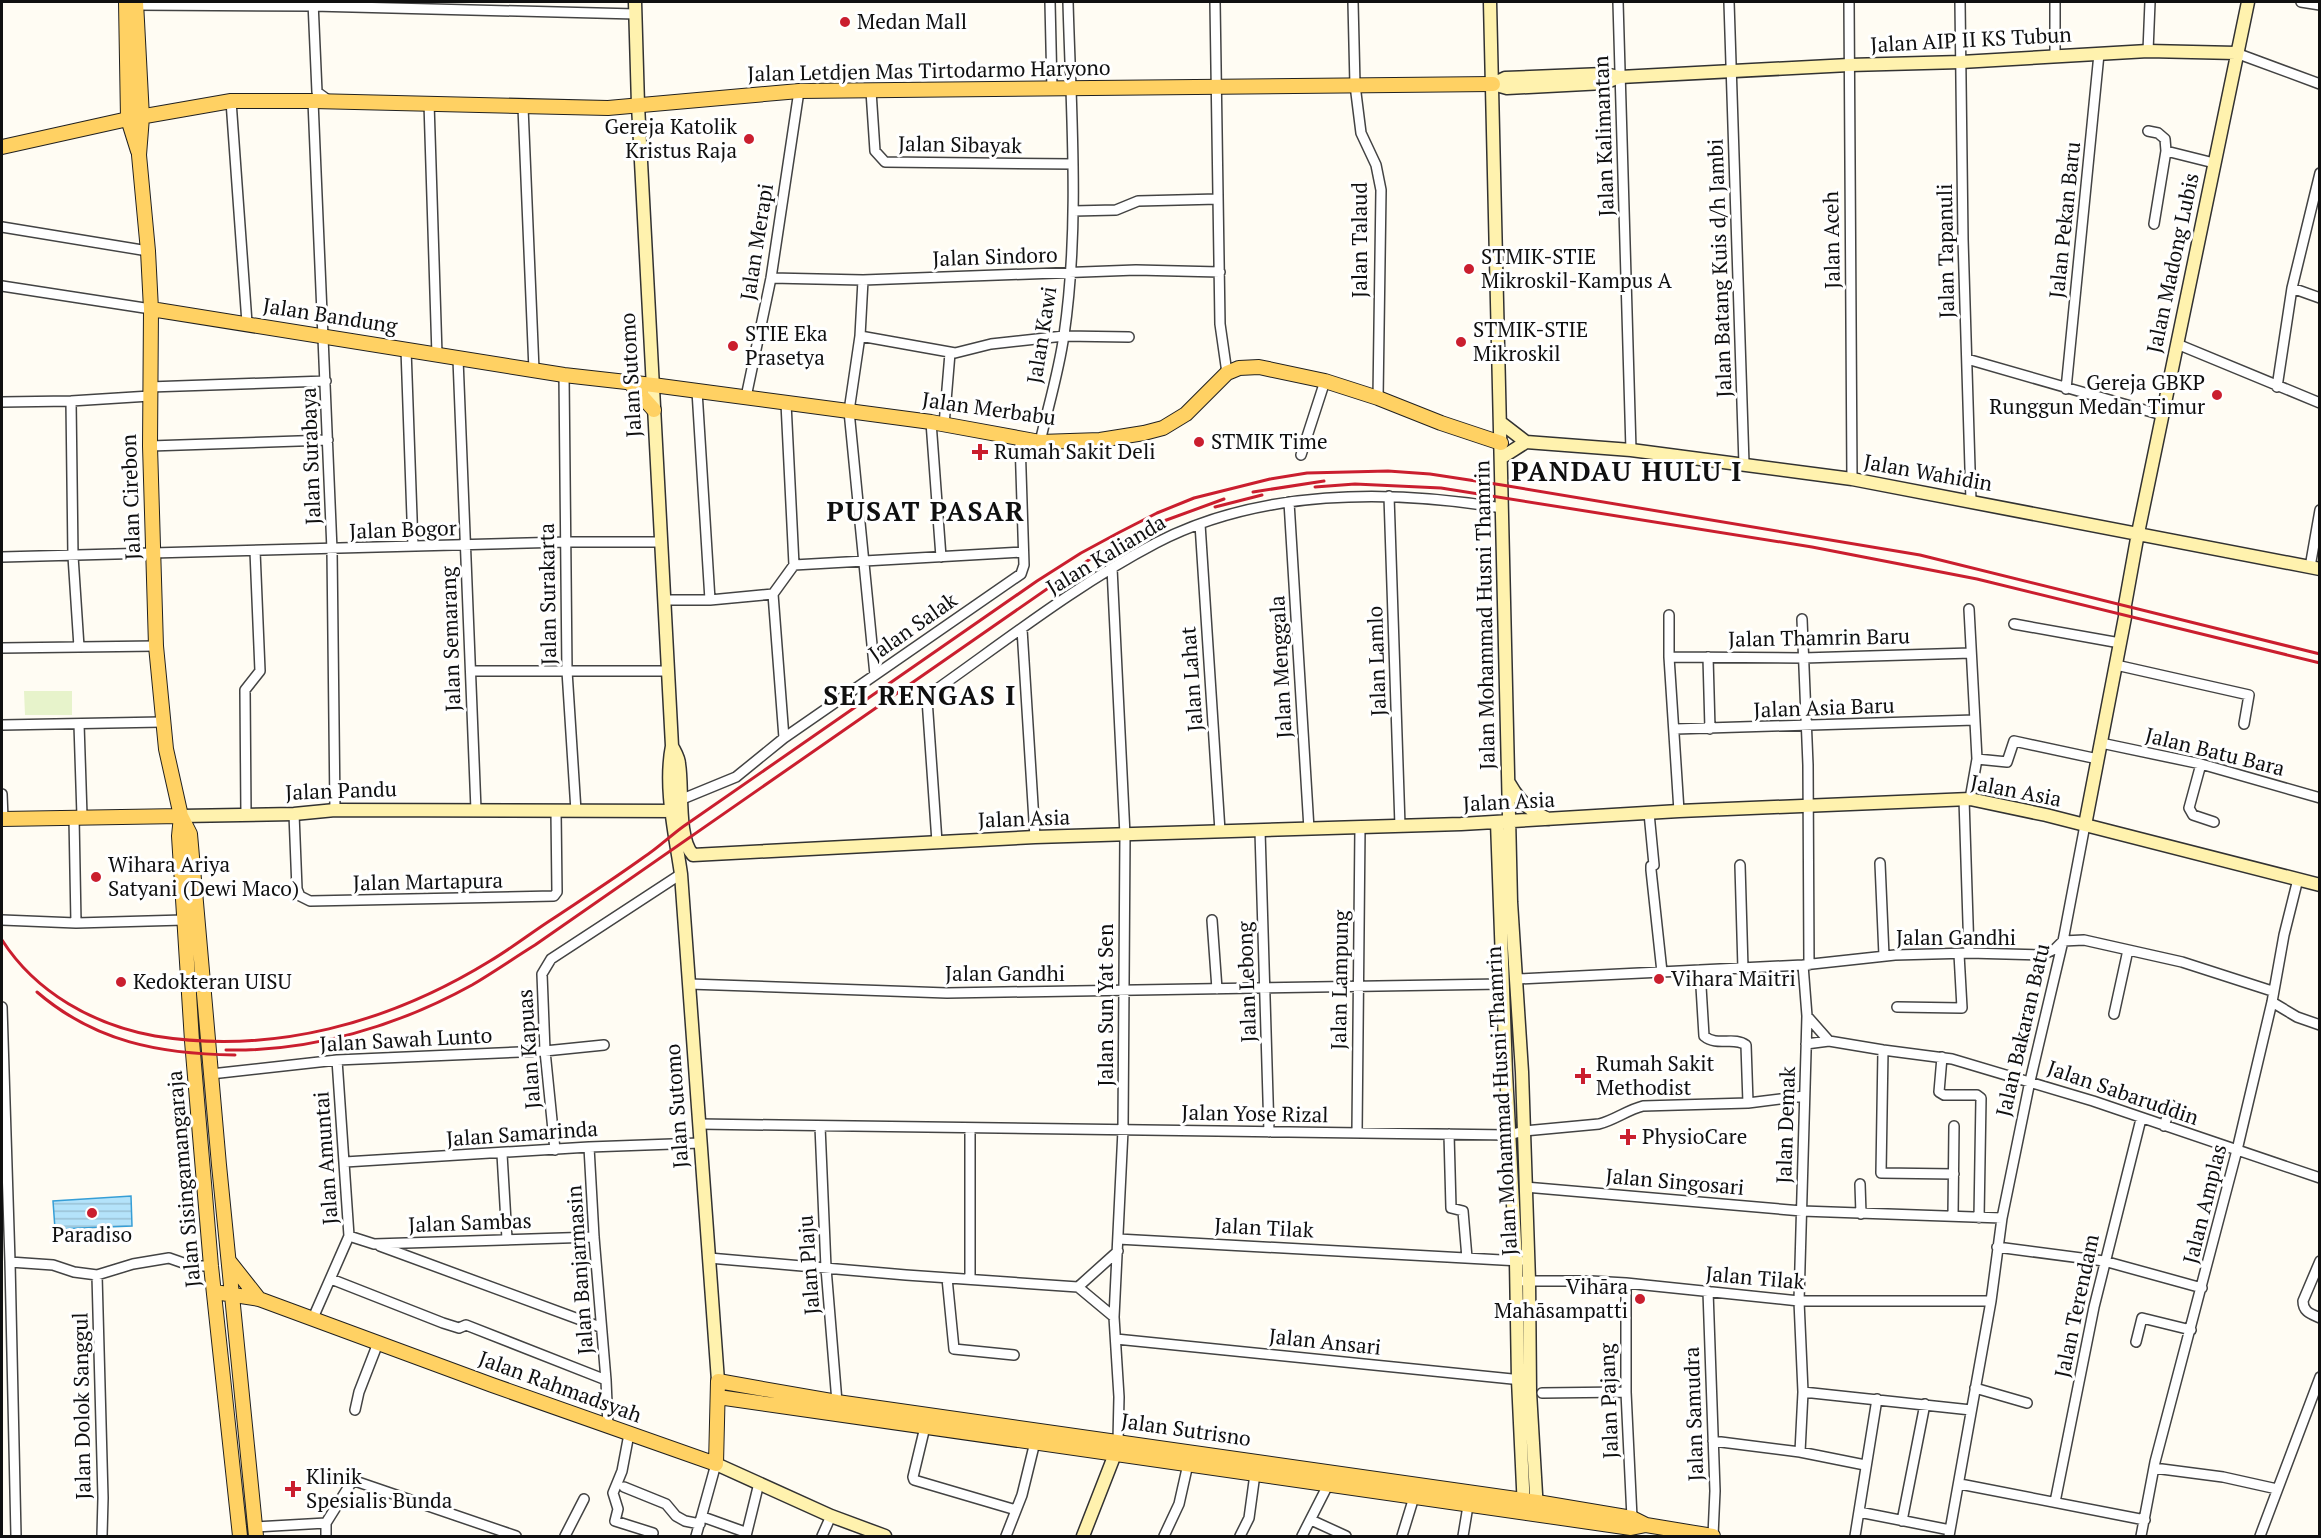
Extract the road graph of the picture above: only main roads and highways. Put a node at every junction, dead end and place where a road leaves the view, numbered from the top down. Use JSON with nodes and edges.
{"nodes":[{"id":1,"x":1490,"y":2,"type":"edge"},
{"id":2,"x":2248,"y":2,"type":"edge"},
{"id":3,"x":132,"y":3,"type":"edge"},
{"id":4,"x":636,"y":8,"type":"edge"},
{"id":5,"x":2236,"y":53,"type":"junction"},
{"id":6,"x":1493,"y":84,"type":"junction"},
{"id":7,"x":638,"y":105,"type":"junction"},
{"id":8,"x":135,"y":118,"type":"junction"},
{"id":9,"x":2,"y":147,"type":"edge"},
{"id":10,"x":151,"y":309,"type":"junction"},
{"id":11,"x":630,"y":383,"type":"junction"},
{"id":12,"x":653,"y":385,"type":"junction"},
{"id":13,"x":654,"y":410,"type":"junction"},
{"id":14,"x":1500,"y":422,"type":"junction"},
{"id":15,"x":1526,"y":442,"type":"junction"},
{"id":16,"x":1501,"y":443,"type":"junction"},
{"id":17,"x":1501,"y":458,"type":"junction"},
{"id":18,"x":2138,"y":533,"type":"junction"},
{"id":19,"x":2315,"y":568,"type":"edge"},
{"id":20,"x":1508,"y":781,"type":"junction"},
{"id":21,"x":678,"y":807,"type":"junction"},
{"id":22,"x":181,"y":816,"type":"junction"},
{"id":23,"x":2,"y":819,"type":"edge"},
{"id":24,"x":1550,"y":819,"type":"junction"},
{"id":25,"x":1503,"y":822,"type":"junction"},
{"id":26,"x":2085,"y":825,"type":"junction"},
{"id":27,"x":190,"y":834,"type":"joint"},
{"id":28,"x":691,"y":854,"type":"joint"},
{"id":29,"x":2319,"y":885,"type":"edge"},
{"id":30,"x":1522,"y":1072,"type":"junction"},
{"id":31,"x":1506,"y":1073,"type":"junction"},
{"id":32,"x":206,"y":1203,"type":"junction"},
{"id":33,"x":223,"y":1203,"type":"junction"},
{"id":34,"x":228,"y":1259,"type":"junction"},
{"id":35,"x":1522,"y":1262,"type":"junction"},
{"id":36,"x":215,"y":1292,"type":"junction"},
{"id":37,"x":232,"y":1293,"type":"junction"},
{"id":38,"x":259,"y":1299,"type":"junction"},
{"id":39,"x":1524,"y":1380,"type":"junction"},
{"id":40,"x":718,"y":1381,"type":"junction"},
{"id":41,"x":718,"y":1397,"type":"junction"},
{"id":42,"x":1117,"y":1447,"type":"junction"},
{"id":43,"x":716,"y":1464,"type":"junction"},
{"id":44,"x":1531,"y":1508,"type":"junction"},
{"id":45,"x":1630,"y":1528,"type":"edge"},
{"id":46,"x":1651,"y":1529,"type":"edge"},
{"id":47,"x":256,"y":1532,"type":"edge"},
{"id":48,"x":240,"y":1536,"type":"edge"},
{"id":49,"x":885,"y":1536,"type":"edge"},
{"id":50,"x":1083,"y":1536,"type":"edge"},
{"id":51,"x":1713,"y":1536,"type":"edge"}],
"edges":[{"from":1,"to":6,"type":"main road","name":"Jalan Mohammad Husni Thamrin"},
{"from":2,"to":5,"type":"main road","name":"Jalan Madong Lubis"},
{"from":3,"to":8,"type":"main road","name":"Jalan Cirebon"},
{"from":4,"to":7,"type":"main road","name":"Jalan Sutomo"},
{"from":5,"to":6,"type":"main road","name":"Jalan AIP II KS Tubun"},
{"from":5,"to":18,"type":"main road","name":"Jalan Madong Lubis"},
{"from":6,"to":7,"type":"main road","name":"Jalan Letdjen Mas Tirtodarmo Haryono"},
{"from":6,"to":14,"type":"main road","name":"Jalan Mohammad Husni Thamrin"},
{"from":7,"to":8,"type":"main road","name":"Jalan Letdjen Mas Tirtodarmo Haryono"},
{"from":7,"to":12,"type":"main road","name":"Jalan Sutomo"},
{"from":8,"to":9,"type":"main road"},
{"from":8,"to":10,"type":"main road","name":"Jalan Cirebon"},
{"from":10,"to":11,"type":"main road","name":"Jalan Bandung"},
{"from":10,"to":22,"type":"main road","name":"Jalan Cirebon"},
{"from":11,"to":12,"type":"main road","name":"Jalan Bandung"},
{"from":11,"to":13,"type":"main road"},
{"from":12,"to":13,"type":"main road","name":"Jalan Sutomo"},
{"from":12,"to":16,"type":"main road","name":"Jalan Merbabu"},
{"from":13,"to":21,"type":"main road","name":"Jalan Sutomo"},
{"from":14,"to":15,"type":"main road"},
{"from":14,"to":16,"type":"main road","name":"Jalan Mohammad Husni Thamrin"},
{"from":15,"to":17,"type":"main road"},
{"from":15,"to":18,"type":"main road","name":"Jalan Wahidin"},
{"from":16,"to":17,"type":"main road","name":"Jalan Mohammad Husni Thamrin"},
{"from":17,"to":20,"type":"main road","name":"Jalan Mohammad Husni Thamrin"},
{"from":18,"to":19,"type":"main road","name":"Jalan Wahidin"},
{"from":18,"to":26,"type":"main road","name":"Jalan Bakaran Batu"},
{"from":20,"to":24,"type":"main road"},
{"from":20,"to":25,"type":"main road","name":"Jalan Mohammad Husni Thamrin"},
{"from":21,"to":22,"type":"main road","name":"Jalan Pandu"},
{"from":21,"to":28,"type":"main road","name":"Jalan Sutomo"},
{"from":21,"to":40,"type":"main road","name":"Jalan Sutomo"},
{"from":22,"to":23,"type":"main road","name":"Jalan Pandu"},
{"from":22,"to":27,"type":"main road","name":"Jalan Cirebon"},
{"from":22,"to":32,"type":"main road","name":"Jalan Sisingamangaraja"},
{"from":24,"to":25,"type":"main road","name":"Jalan Asia"},
{"from":24,"to":26,"type":"main road","name":"Jalan Asia"},
{"from":25,"to":28,"type":"main road","name":"Jalan Asia"},
{"from":25,"to":30,"type":"main road","name":"Jalan Mohammad Husni Thamrin"},
{"from":25,"to":31,"type":"main road","name":"Jalan Mohammad Husni Thamrin"},
{"from":26,"to":29,"type":"main road","name":"Jalan Asia"},
{"from":27,"to":33,"type":"main road","name":"Jalan Sisingamangaraja"},
{"from":30,"to":31,"type":"main road"},
{"from":30,"to":35,"type":"main road","name":"Jalan Mohammad Husni Thamrin"},
{"from":31,"to":35,"type":"main road","name":"Jalan Mohammad Husni Thamrin"},
{"from":32,"to":33,"type":"main road"},
{"from":32,"to":36,"type":"main road","name":"Jalan Sisingamangaraja"},
{"from":33,"to":34,"type":"main road","name":"Jalan Sisingamangaraja"},
{"from":34,"to":37,"type":"main road","name":"Jalan Sisingamangaraja"},
{"from":34,"to":38,"type":"main road"},
{"from":35,"to":39,"type":"main road","name":"Jalan Mohammad Husni Thamrin"},
{"from":35,"to":39,"type":"main road","name":"Jalan Mohammad Husni Thamrin"},
{"from":36,"to":37,"type":"main road","name":"Jalan Rahmadsyah"},
{"from":36,"to":48,"type":"main road","name":"Jalan Sisingamangaraja"},
{"from":37,"to":38,"type":"main road","name":"Jalan Rahmadsyah"},
{"from":37,"to":47,"type":"main road","name":"Jalan Sisingamangaraja"},
{"from":38,"to":43,"type":"main road","name":"Jalan Rahmadsyah"},
{"from":39,"to":44,"type":"main road","name":"Jalan Mohammad Husni Thamrin"},
{"from":40,"to":41,"type":"main road","name":"Jalan Sutomo"},
{"from":40,"to":42,"type":"main road","name":"Jalan Sutrisno"},
{"from":41,"to":42,"type":"main road","name":"Jalan Sutrisno"},
{"from":41,"to":43,"type":"main road","name":"Jalan Sutomo"},
{"from":42,"to":44,"type":"main road","name":"Jalan Sutrisno"},
{"from":42,"to":44,"type":"main road","name":"Jalan Sutrisno"},
{"from":42,"to":50,"type":"main road"},
{"from":43,"to":49,"type":"main road","name":"Jalan Rahmadsyah"},
{"from":44,"to":45,"type":"main road","name":"Jalan Sutrisno"},
{"from":45,"to":46,"type":"main road","name":"Jalan Sutrisno"},
{"from":46,"to":51,"type":"main road","name":"Jalan Sutrisno"}]}
